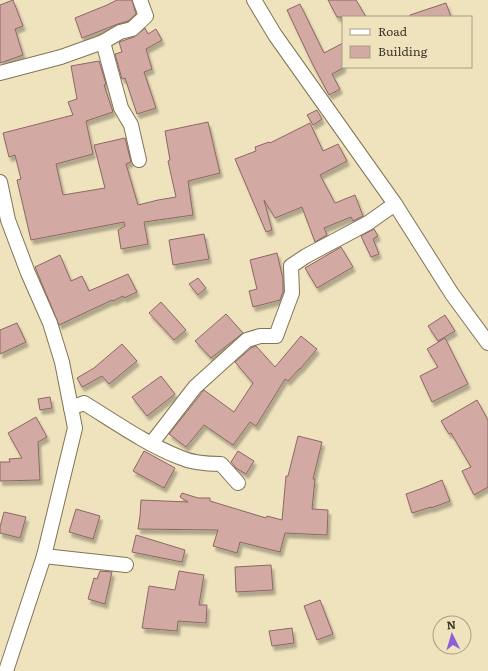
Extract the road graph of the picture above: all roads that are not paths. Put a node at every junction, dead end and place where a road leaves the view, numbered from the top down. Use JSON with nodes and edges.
{"nodes":[{"id":1,"x":140,"y":0,"type":"edge"},
{"id":2,"x":254,"y":0,"type":"edge"},
{"id":3,"x":103,"y":42,"type":"junction"},
{"id":4,"x":0,"y":73,"type":"edge"},
{"id":5,"x":139,"y":160,"type":"dead end"},
{"id":6,"x":0,"y":182,"type":"edge"},
{"id":7,"x":395,"y":204,"type":"junction"},
{"id":8,"x":488,"y":343,"type":"edge"},
{"id":9,"x":71,"y":408,"type":"junction"},
{"id":10,"x":151,"y":444,"type":"junction"},
{"id":11,"x":238,"y":483,"type":"dead end"},
{"id":12,"x":44,"y":556,"type":"junction"},
{"id":13,"x":126,"y":565,"type":"dead end"},
{"id":14,"x":6,"y":671,"type":"edge"}],
"edges":[{"from":1,"to":3,"type":"street"},
{"from":2,"to":7,"type":"street"},
{"from":3,"to":4,"type":"street"},
{"from":3,"to":5,"type":"street"},
{"from":6,"to":9,"type":"street"},
{"from":7,"to":8,"type":"street"},
{"from":7,"to":10,"type":"street"},
{"from":9,"to":10,"type":"street"},
{"from":9,"to":12,"type":"street"},
{"from":10,"to":11,"type":"street"},
{"from":12,"to":13,"type":"street"},
{"from":12,"to":14,"type":"street"}]}
